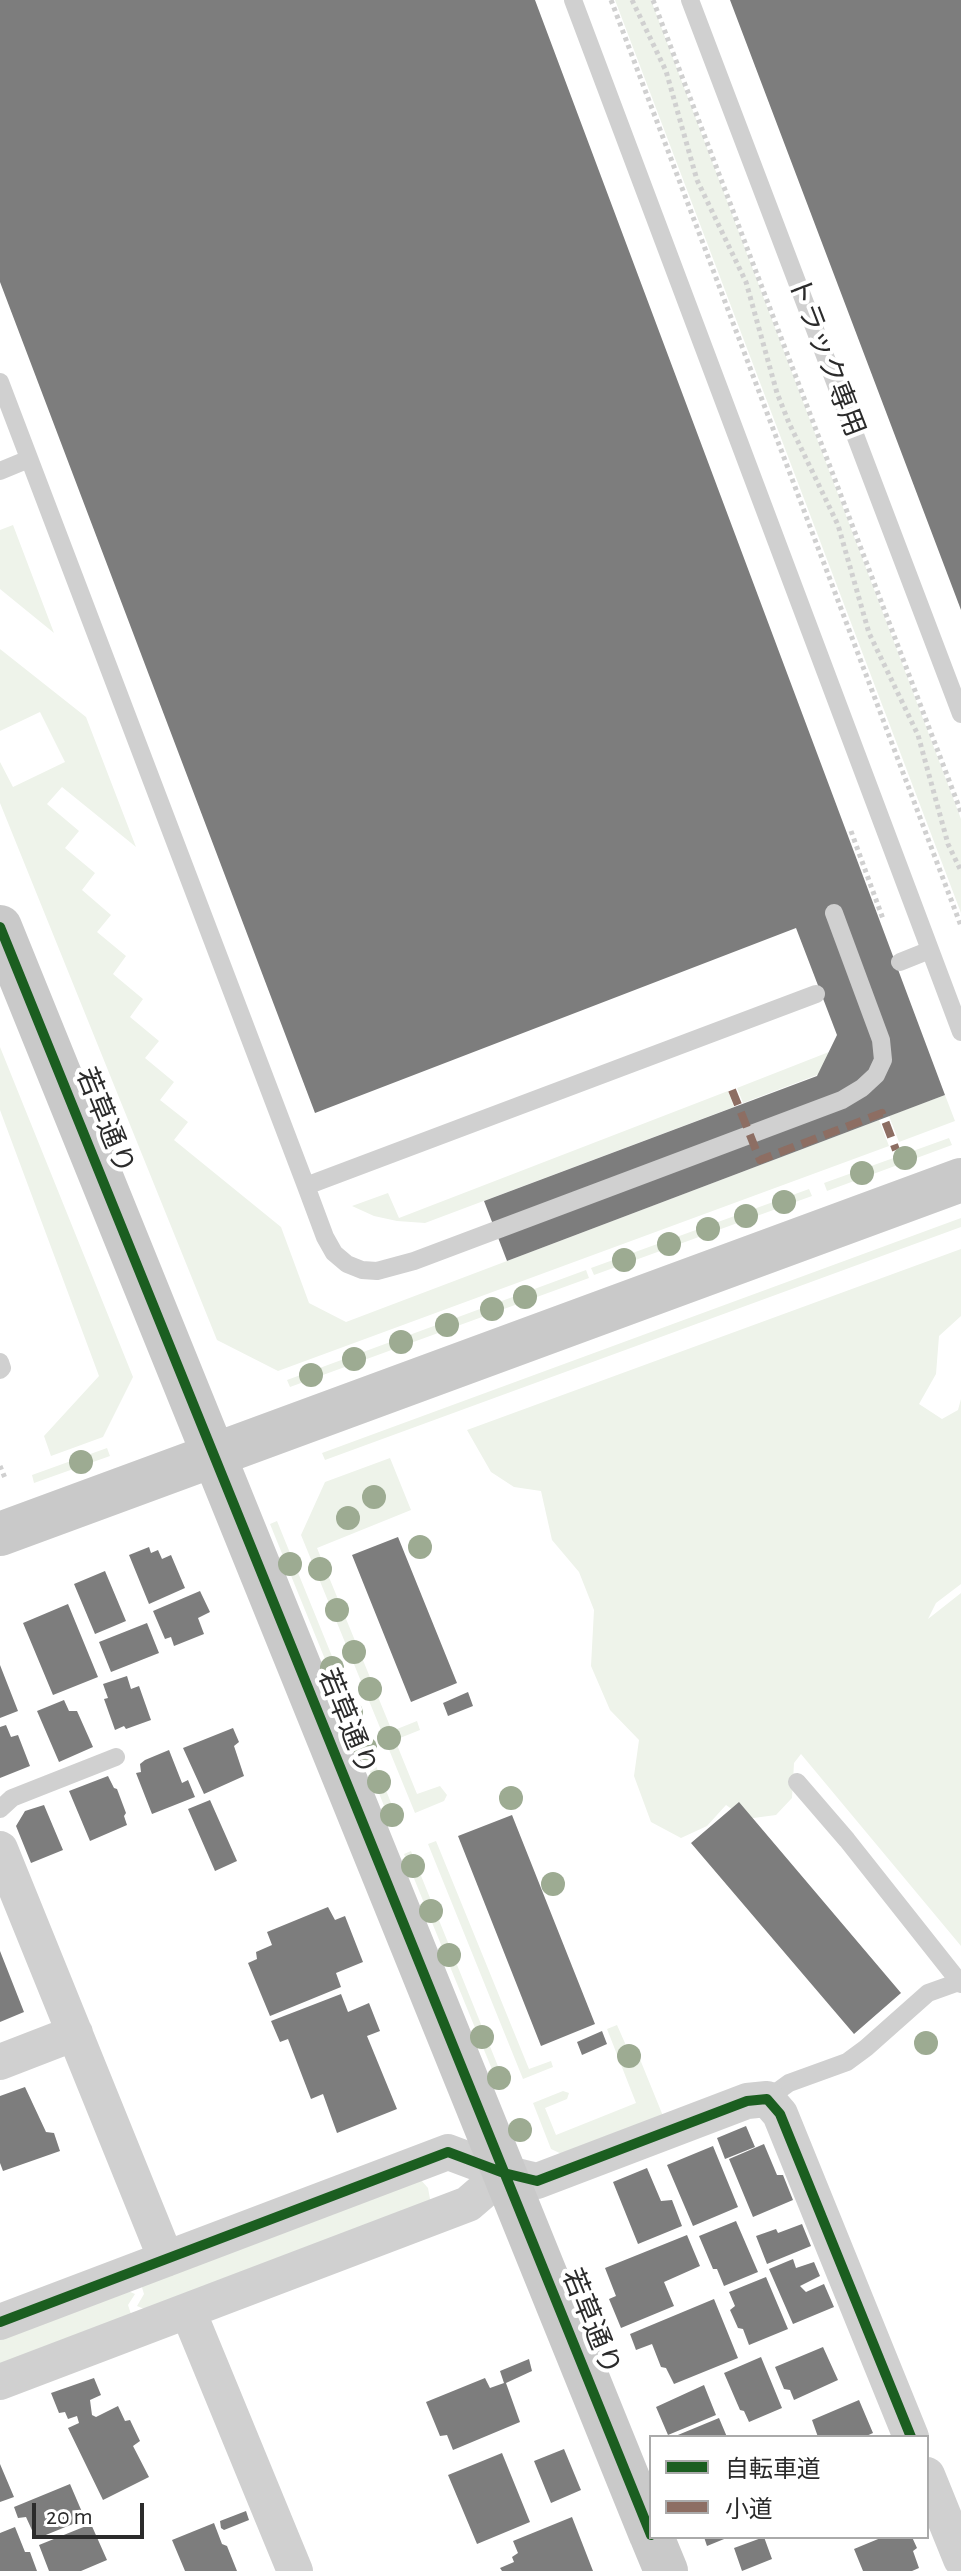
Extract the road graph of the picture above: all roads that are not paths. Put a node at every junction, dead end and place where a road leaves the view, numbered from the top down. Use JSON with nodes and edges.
{"nodes":[{"id":1,"x":573,"y":0,"type":"edge"},
{"id":2,"x":690,"y":0,"type":"edge"},
{"id":3,"x":0,"y":382,"type":"edge"},
{"id":4,"x":29,"y":459,"type":"junction"},
{"id":5,"x":0,"y":471,"type":"edge"},
{"id":6,"x":961,"y":714,"type":"edge"},
{"id":7,"x":834,"y":913,"type":"dead end"},
{"id":8,"x":0,"y":927,"type":"edge"},
{"id":9,"x":930,"y":950,"type":"junction"},
{"id":10,"x":900,"y":962,"type":"dead end"},
{"id":11,"x":816,"y":994,"type":"dead end"},
{"id":12,"x":961,"y":1032,"type":"edge"},
{"id":13,"x":961,"y":1180,"type":"edge"},
{"id":14,"x":306,"y":1186,"type":"junction"},
{"id":15,"x":0,"y":1362,"type":"edge"},
{"id":16,"x":0,"y":1370,"type":"edge"},
{"id":17,"x":213,"y":1454,"type":"junction"},
{"id":18,"x":0,"y":1534,"type":"edge"},
{"id":19,"x":116,"y":1757,"type":"dead end"},
{"id":20,"x":797,"y":1782,"type":"dead end"},
{"id":21,"x":0,"y":1809,"type":"edge"},
{"id":22,"x":0,"y":1849,"type":"edge"},
{"id":23,"x":960,"y":1983,"type":"edge"},
{"id":24,"x":75,"y":2033,"type":"junction"},
{"id":25,"x":0,"y":2062,"type":"edge"},
{"id":26,"x":767,"y":2099,"type":"junction"},
{"id":27,"x":504,"y":2173,"type":"junction"},
{"id":28,"x":166,"y":2259,"type":"junction"},
{"id":29,"x":188,"y":2311,"type":"junction"},
{"id":30,"x":0,"y":2322,"type":"edge"},
{"id":31,"x":0,"y":2382,"type":"edge"},
{"id":32,"x":910,"y":2435,"type":"edge"},
{"id":33,"x":929,"y":2480,"type":"edge"},
{"id":34,"x":649,"y":2531,"type":"edge"},
{"id":35,"x":652,"y":2539,"type":"edge"},
{"id":36,"x":961,"y":2559,"type":"edge"},
{"id":37,"x":295,"y":2571,"type":"edge"},
{"id":38,"x":666,"y":2571,"type":"edge"}],
"edges":[{"from":1,"to":9,"type":"lane"},
{"from":2,"to":6,"type":"lane","name":"トラック専用"},
{"from":3,"to":4,"type":"lane"},
{"from":4,"to":5,"type":"lane"},
{"from":4,"to":14,"type":"lane"},
{"from":7,"to":14,"type":"lane"},
{"from":8,"to":17,"type":"street","name":"若草通り"},
{"from":9,"to":10,"type":"lane"},
{"from":9,"to":12,"type":"lane"},
{"from":11,"to":14,"type":"lane"},
{"from":13,"to":17,"type":"street"},
{"from":15,"to":16,"type":"lane"},
{"from":17,"to":18,"type":"street"},
{"from":17,"to":27,"type":"street","name":"若草通り"},
{"from":19,"to":21,"type":"lane"},
{"from":20,"to":23,"type":"lane"},
{"from":22,"to":24,"type":"street"},
{"from":23,"to":26,"type":"lane"},
{"from":24,"to":25,"type":"street"},
{"from":24,"to":28,"type":"street"},
{"from":26,"to":27,"type":"street"},
{"from":26,"to":32,"type":"street"},
{"from":27,"to":28,"type":"street"},
{"from":27,"to":29,"type":"street"},
{"from":27,"to":34,"type":"street","name":"若草通り"},
{"from":28,"to":30,"type":"street"},
{"from":29,"to":31,"type":"street"},
{"from":29,"to":37,"type":"street"},
{"from":33,"to":36,"type":"street"},
{"from":35,"to":38,"type":"street","name":"若草通り"}]}
